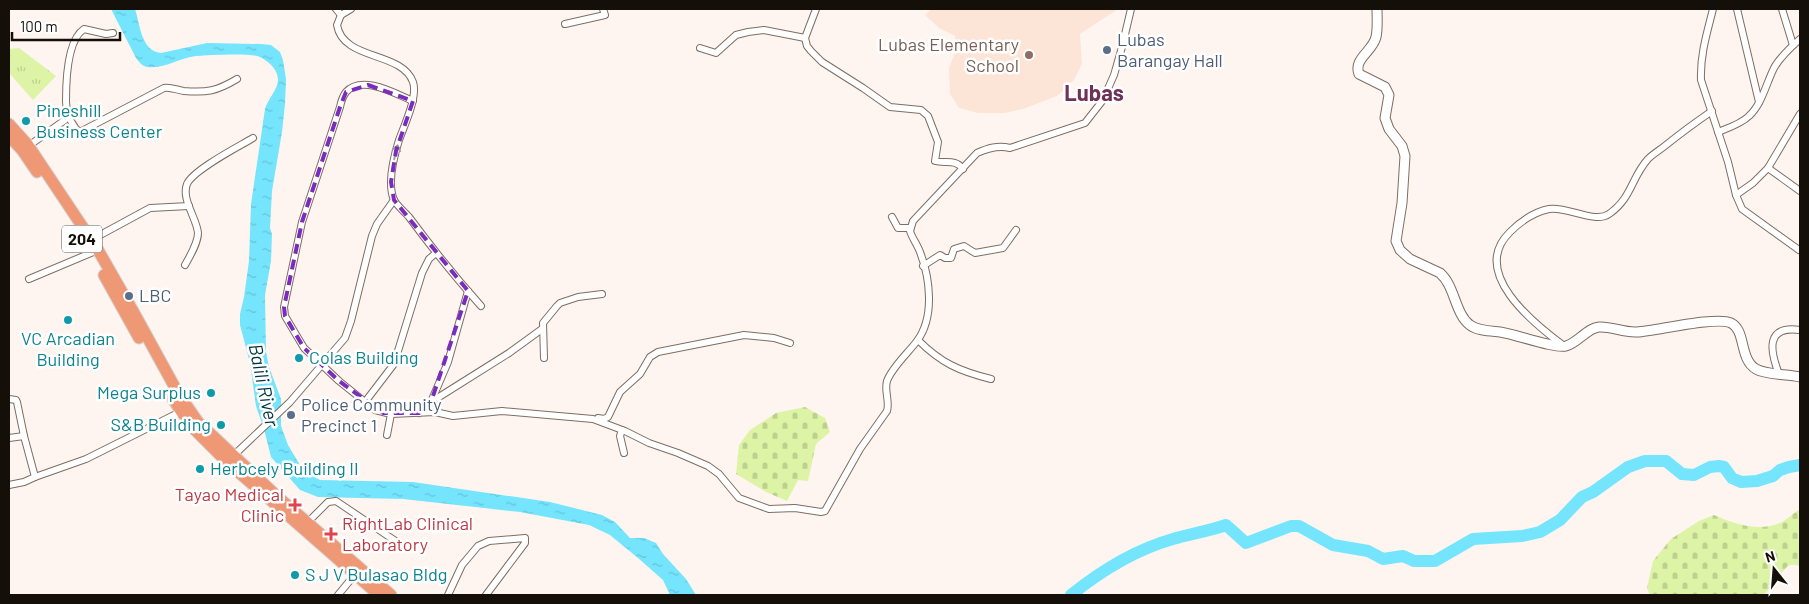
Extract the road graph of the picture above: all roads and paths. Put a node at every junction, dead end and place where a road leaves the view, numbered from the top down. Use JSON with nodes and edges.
{"nodes":[{"id":1,"x":336,"y":9,"type":"edge"},
{"id":2,"x":351,"y":9,"type":"edge"},
{"id":3,"x":603,"y":9,"type":"edge"},
{"id":4,"x":816,"y":9,"type":"edge"},
{"id":5,"x":1131,"y":9,"type":"edge"},
{"id":6,"x":1376,"y":9,"type":"edge"},
{"id":7,"x":1714,"y":9,"type":"edge"},
{"id":8,"x":1737,"y":9,"type":"edge"},
{"id":9,"x":1782,"y":9,"type":"edge"},
{"id":10,"x":341,"y":16,"type":"junction"},
{"id":11,"x":565,"y":24,"type":"dead end"},
{"id":12,"x":112,"y":33,"type":"dead end"},
{"id":13,"x":805,"y":38,"type":"junction"},
{"id":14,"x":1800,"y":39,"type":"edge"},
{"id":15,"x":1793,"y":46,"type":"junction"},
{"id":16,"x":700,"y":48,"type":"dead end"},
{"id":17,"x":237,"y":79,"type":"dead end"},
{"id":18,"x":413,"y":101,"type":"junction"},
{"id":19,"x":1759,"y":104,"type":"junction"},
{"id":20,"x":1712,"y":111,"type":"junction"},
{"id":21,"x":1800,"y":114,"type":"edge"},
{"id":22,"x":68,"y":116,"type":"junction"},
{"id":23,"x":327,"y":118,"type":"dead end"},
{"id":24,"x":335,"y":121,"type":"junction"},
{"id":25,"x":9,"y":124,"type":"edge"},
{"id":26,"x":1718,"y":132,"type":"junction"},
{"id":27,"x":9,"y":136,"type":"edge"},
{"id":28,"x":253,"y":138,"type":"dead end"},
{"id":29,"x":25,"y":148,"type":"junction"},
{"id":30,"x":1768,"y":168,"type":"junction"},
{"id":31,"x":963,"y":169,"type":"junction"},
{"id":32,"x":1800,"y":191,"type":"edge"},
{"id":33,"x":1736,"y":195,"type":"junction"},
{"id":34,"x":394,"y":200,"type":"junction"},
{"id":35,"x":189,"y":206,"type":"junction"},
{"id":36,"x":892,"y":217,"type":"dead end"},
{"id":37,"x":910,"y":228,"type":"junction"},
{"id":38,"x":1016,"y":230,"type":"dead end"},
{"id":39,"x":94,"y":248,"type":"junction"},
{"id":40,"x":1799,"y":250,"type":"edge"},
{"id":41,"x":436,"y":253,"type":"junction"},
{"id":42,"x":185,"y":265,"type":"dead end"},
{"id":43,"x":923,"y":266,"type":"junction"},
{"id":44,"x":30,"y":279,"type":"dead end"},
{"id":45,"x":468,"y":292,"type":"junction"},
{"id":46,"x":602,"y":294,"type":"dead end"},
{"id":47,"x":481,"y":306,"type":"dead end"},
{"id":48,"x":542,"y":329,"type":"junction"},
{"id":49,"x":1800,"y":330,"type":"edge"},
{"id":50,"x":918,"y":340,"type":"junction"},
{"id":51,"x":790,"y":343,"type":"dead end"},
{"id":52,"x":1565,"y":346,"type":"junction"},
{"id":53,"x":544,"y":358,"type":"dead end"},
{"id":54,"x":322,"y":365,"type":"junction"},
{"id":55,"x":1779,"y":374,"type":"junction"},
{"id":56,"x":1800,"y":377,"type":"edge"},
{"id":57,"x":991,"y":378,"type":"dead end"},
{"id":58,"x":9,"y":399,"type":"edge"},
{"id":59,"x":365,"y":402,"type":"junction"},
{"id":60,"x":431,"y":402,"type":"junction"},
{"id":61,"x":184,"y":410,"type":"junction"},
{"id":62,"x":419,"y":413,"type":"junction"},
{"id":63,"x":392,"y":414,"type":"junction"},
{"id":64,"x":593,"y":419,"type":"junction"},
{"id":65,"x":622,"y":430,"type":"junction"},
{"id":66,"x":387,"y":435,"type":"dead end"},
{"id":67,"x":24,"y":436,"type":"junction"},
{"id":68,"x":9,"y":438,"type":"edge"},
{"id":69,"x":624,"y":453,"type":"dead end"},
{"id":70,"x":230,"y":459,"type":"junction"},
{"id":71,"x":35,"y":477,"type":"junction"},
{"id":72,"x":9,"y":485,"type":"edge"},
{"id":73,"x":305,"y":526,"type":"junction"},
{"id":74,"x":397,"y":542,"type":"dead end"},
{"id":75,"x":357,"y":572,"type":"junction"},
{"id":76,"x":451,"y":594,"type":"edge"},
{"id":77,"x":338,"y":595,"type":"edge"},
{"id":78,"x":379,"y":595,"type":"edge"},
{"id":79,"x":392,"y":595,"type":"edge"},
{"id":80,"x":486,"y":595,"type":"edge"}],
"edges":[{"from":1,"to":10,"type":"street"},
{"from":2,"to":10,"type":"street"},
{"from":3,"to":11,"type":"street"},
{"from":4,"to":13,"type":"street"},
{"from":5,"to":31,"type":"street"},
{"from":6,"to":52,"type":"main road"},
{"from":7,"to":20,"type":"street"},
{"from":8,"to":19,"type":"street"},
{"from":9,"to":15,"type":"street"},
{"from":10,"to":18,"type":"street"},
{"from":12,"to":22,"type":"street"},
{"from":13,"to":16,"type":"street"},
{"from":13,"to":31,"type":"street"},
{"from":14,"to":15,"type":"street"},
{"from":15,"to":19,"type":"street"},
{"from":17,"to":22,"type":"street"},
{"from":18,"to":24,"type":"street"},
{"from":34,"to":18,"type":"street","one_way":true},
{"from":19,"to":26,"type":"street"},
{"from":20,"to":26,"type":"street"},
{"from":20,"to":52,"type":"street"},
{"from":21,"to":30,"type":"street"},
{"from":22,"to":29,"type":"street"},
{"from":23,"to":24,"type":"street"},
{"from":24,"to":54,"type":"street"},
{"from":25,"to":29,"type":"highway","number":"204"},
{"from":26,"to":33,"type":"street"},
{"from":27,"to":29,"type":"highway","number":"204"},
{"from":28,"to":35,"type":"street"},
{"from":29,"to":39,"type":"highway","number":"204"},
{"from":30,"to":32,"type":"street"},
{"from":30,"to":33,"type":"street"},
{"from":31,"to":37,"type":"street"},
{"from":33,"to":40,"type":"street"},
{"from":34,"to":41,"type":"street"},
{"from":34,"to":54,"type":"street"},
{"from":35,"to":39,"type":"street"},
{"from":35,"to":42,"type":"street"},
{"from":36,"to":37,"type":"street"},
{"from":37,"to":43,"type":"street"},
{"from":38,"to":43,"type":"street"},
{"from":39,"to":44,"type":"street"},
{"from":39,"to":61,"type":"highway","number":"204"},
{"from":41,"to":45,"type":"street"},
{"from":41,"to":59,"type":"street"},
{"from":43,"to":50,"type":"street"},
{"from":45,"to":47,"type":"street"},
{"from":45,"to":60,"type":"street"},
{"from":46,"to":48,"type":"street"},
{"from":48,"to":53,"type":"street"},
{"from":48,"to":60,"type":"street"},
{"from":49,"to":55,"type":"street"},
{"from":50,"to":57,"type":"street"},
{"from":50,"to":65,"type":"street"},
{"from":51,"to":64,"type":"street"},
{"from":52,"to":55,"type":"main road"},
{"from":54,"to":59,"type":"street"},
{"from":54,"to":70,"type":"street"},
{"from":55,"to":56,"type":"main road"},
{"from":58,"to":67,"type":"street"},
{"from":59,"to":63,"type":"street"},
{"from":60,"to":62,"type":"street"},
{"from":61,"to":70,"type":"highway","number":"204"},
{"from":61,"to":71,"type":"street"},
{"from":62,"to":63,"type":"street"},
{"from":62,"to":64,"type":"street"},
{"from":63,"to":66,"type":"street"},
{"from":64,"to":65,"type":"street"},
{"from":65,"to":69,"type":"street"},
{"from":67,"to":68,"type":"street"},
{"from":67,"to":71,"type":"street"},
{"from":70,"to":73,"type":"highway","number":"204"},
{"from":71,"to":72,"type":"street"},
{"from":73,"to":74,"type":"street"},
{"from":73,"to":75,"type":"highway","number":"204"},
{"from":75,"to":77,"type":"street"},
{"from":75,"to":78,"type":"highway","number":"204"},
{"from":75,"to":79,"type":"highway","number":"204"},
{"from":76,"to":80,"type":"street"}]}
